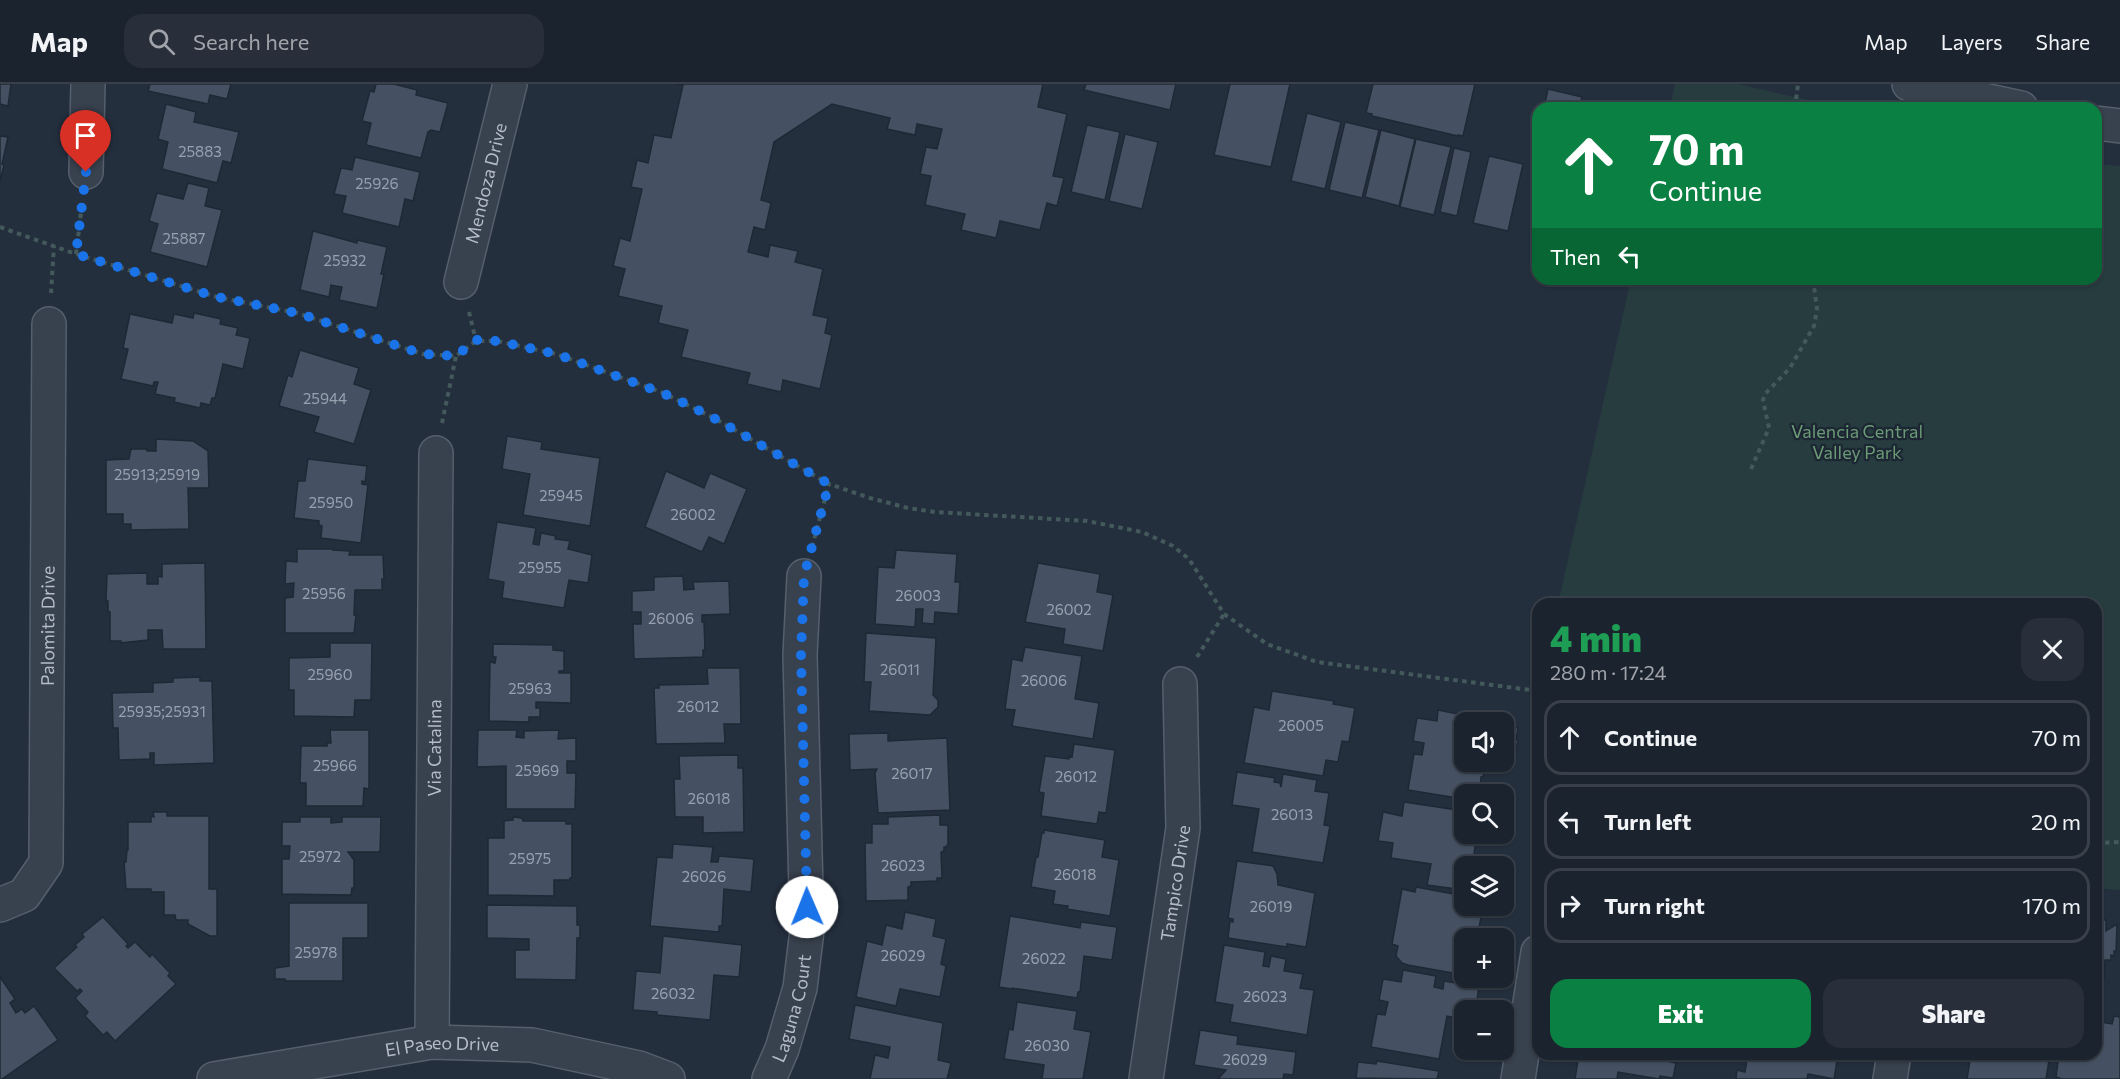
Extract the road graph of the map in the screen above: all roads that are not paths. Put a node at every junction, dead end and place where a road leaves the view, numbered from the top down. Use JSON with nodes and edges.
{"nodes":[{"id":1,"x":88,"y":84,"type":"edge"},
{"id":2,"x":510,"y":84,"type":"edge"},
{"id":3,"x":1909,"y":84,"type":"edge"},
{"id":4,"x":1993,"y":102,"type":"edge"},
{"id":5,"x":2102,"y":124,"type":"edge"},
{"id":6,"x":2120,"y":126,"type":"edge"},
{"id":7,"x":86,"y":172,"type":"road end"},
{"id":8,"x":462,"y":282,"type":"dead end"},
{"id":9,"x":50,"y":324,"type":"road end"},
{"id":10,"x":436,"y":453,"type":"road end"},
{"id":11,"x":804,"y":576,"type":"road end"},
{"id":12,"x":1180,"y":684,"type":"road end"},
{"id":13,"x":0,"y":906,"type":"edge"},
{"id":14,"x":1532,"y":990,"type":"edge"},
{"id":15,"x":432,"y":1042,"type":"junction"},
{"id":16,"x":1893,"y":1060,"type":"edge"},
{"id":17,"x":214,"y":1079,"type":"edge"},
{"id":18,"x":668,"y":1079,"type":"edge"},
{"id":19,"x":769,"y":1079,"type":"edge"},
{"id":20,"x":1146,"y":1079,"type":"edge"},
{"id":21,"x":1518,"y":1079,"type":"edge"},
{"id":22,"x":1890,"y":1079,"type":"edge"}],
"edges":[{"from":1,"to":7,"type":"street"},
{"from":2,"to":8,"type":"street","name":"Mendoza Drive"},
{"from":3,"to":4,"type":"street"},
{"from":5,"to":6,"type":"street"},
{"from":9,"to":13,"type":"street","name":"Palomita Drive"},
{"from":10,"to":15,"type":"street","name":"Via Catalina"},
{"from":11,"to":19,"type":"street","name":"Laguna Court"},
{"from":12,"to":20,"type":"street","name":"Tampico Drive"},
{"from":14,"to":21,"type":"street"},
{"from":15,"to":17,"type":"street","name":"El Paseo Drive"},
{"from":15,"to":18,"type":"street","name":"El Paseo Drive"},
{"from":16,"to":22,"type":"street"}]}
